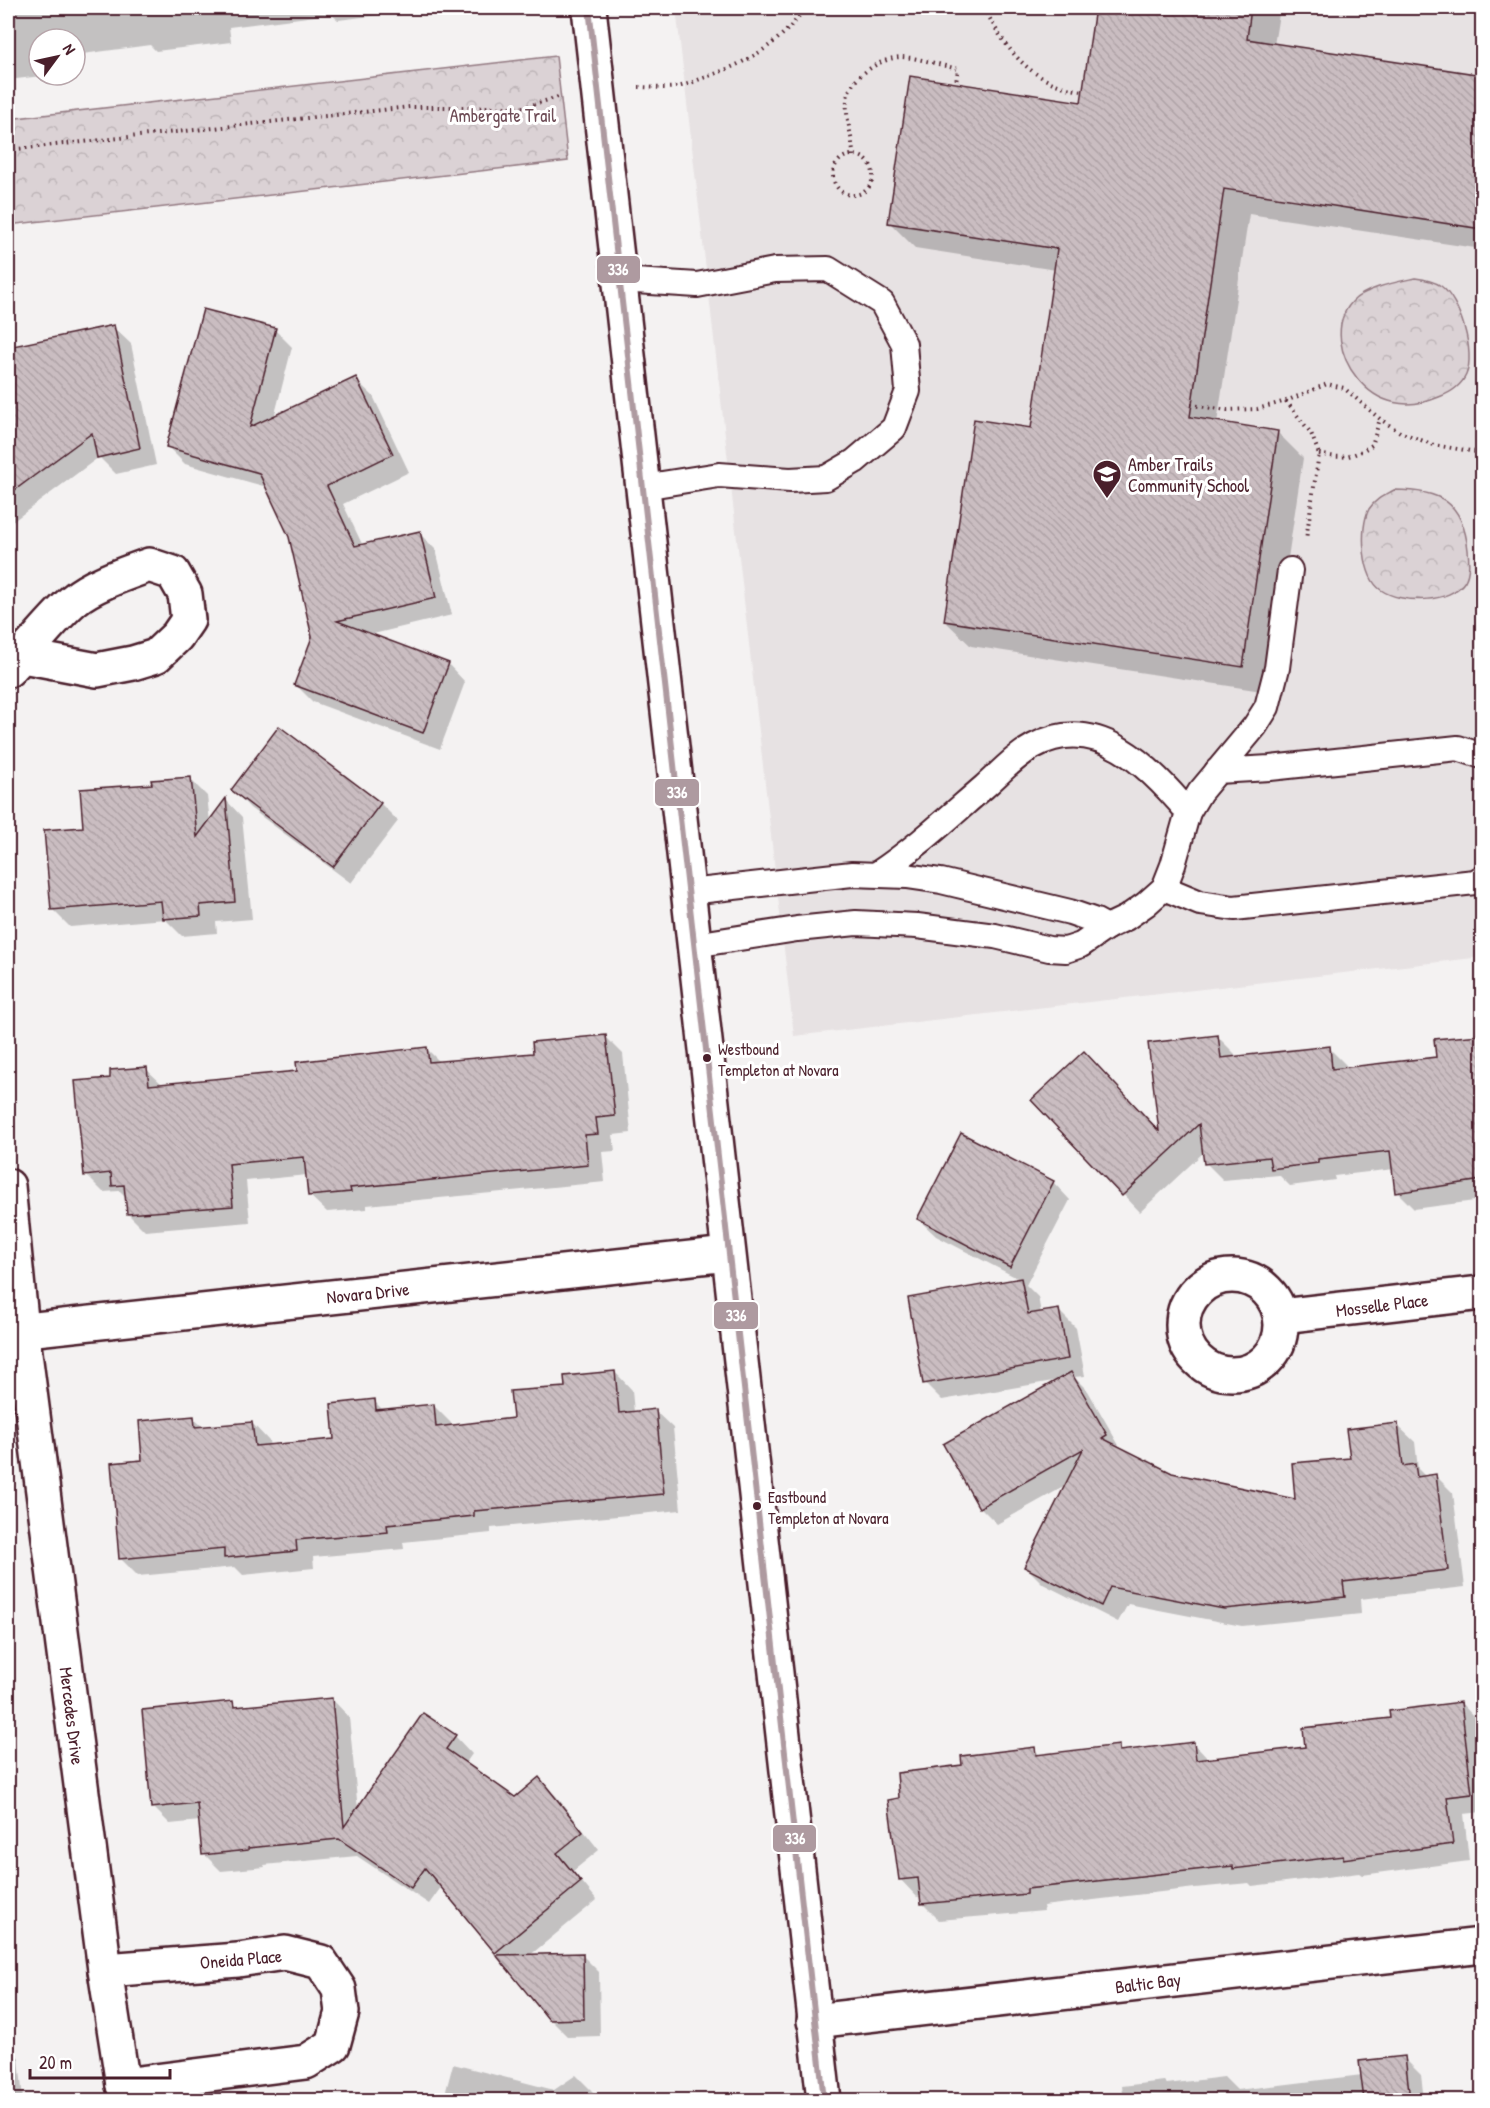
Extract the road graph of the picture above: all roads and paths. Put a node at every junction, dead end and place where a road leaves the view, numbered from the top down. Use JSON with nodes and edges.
{"nodes":[{"id":1,"x":590,"y":8,"type":"edge"},
{"id":2,"x":805,"y":8,"type":"edge"},
{"id":3,"x":984,"y":8,"type":"edge"},
{"id":4,"x":1471,"y":8,"type":"edge"},
{"id":5,"x":1482,"y":11,"type":"edge"},
{"id":6,"x":956,"y":82,"type":"dead end"},
{"id":7,"x":598,"y":85,"type":"junction"},
{"id":8,"x":1083,"y":92,"type":"dead end"},
{"id":9,"x":8,"y":150,"type":"edge"},
{"id":10,"x":853,"y":156,"type":"junction"},
{"id":11,"x":620,"y":280,"type":"junction"},
{"id":12,"x":1286,"y":401,"type":"junction"},
{"id":13,"x":1191,"y":405,"type":"dead end"},
{"id":14,"x":1380,"y":420,"type":"junction"},
{"id":15,"x":1482,"y":453,"type":"edge"},
{"id":16,"x":1319,"y":454,"type":"junction"},
{"id":17,"x":643,"y":487,"type":"junction"},
{"id":18,"x":1290,"y":570,"type":"joint"},
{"id":19,"x":15,"y":663,"type":"edge"},
{"id":20,"x":1482,"y":756,"type":"edge"},
{"id":21,"x":1217,"y":771,"type":"junction"},
{"id":22,"x":1188,"y":812,"type":"junction"},
{"id":23,"x":878,"y":874,"type":"junction"},
{"id":24,"x":1482,"y":878,"type":"edge"},
{"id":25,"x":1164,"y":888,"type":"junction"},
{"id":26,"x":688,"y":892,"type":"junction"},
{"id":27,"x":1107,"y":927,"type":"junction"},
{"id":28,"x":694,"y":945,"type":"junction"},
{"id":29,"x":8,"y":1186,"type":"edge"},
{"id":30,"x":728,"y":1254,"type":"junction"},
{"id":31,"x":1482,"y":1293,"type":"edge"},
{"id":32,"x":1281,"y":1316,"type":"dead end"},
{"id":33,"x":15,"y":1331,"type":"edge"},
{"id":34,"x":1482,"y":1945,"type":"edge"},
{"id":35,"x":105,"y":1970,"type":"junction"},
{"id":36,"x":814,"y":2021,"type":"junction"},
{"id":37,"x":126,"y":2093,"type":"edge"},
{"id":38,"x":824,"y":2100,"type":"edge"}],
"edges":[{"from":1,"to":7,"type":"street"},
{"from":2,"to":7,"type":"path"},
{"from":3,"to":8,"type":"path"},
{"from":4,"to":5,"type":"path"},
{"from":6,"to":10,"type":"path"},
{"from":7,"to":9,"type":"path"},
{"from":7,"to":11,"type":"street"},
{"from":10,"to":10,"type":"path"},
{"from":11,"to":17,"type":"street"},
{"from":11,"to":17,"type":"lane"},
{"from":12,"to":13,"type":"path"},
{"from":12,"to":14,"type":"path"},
{"from":12,"to":16,"type":"path"},
{"from":14,"to":15,"type":"path"},
{"from":14,"to":16,"type":"path"},
{"from":16,"to":18,"type":"path"},
{"from":17,"to":26,"type":"street"},
{"from":18,"to":21,"type":"lane"},
{"from":19,"to":19,"type":"street"},
{"from":20,"to":21,"type":"lane"},
{"from":21,"to":22,"type":"lane"},
{"from":22,"to":23,"type":"lane"},
{"from":22,"to":25,"type":"lane"},
{"from":23,"to":26,"type":"lane"},
{"from":23,"to":27,"type":"lane"},
{"from":24,"to":25,"type":"lane"},
{"from":25,"to":27,"type":"lane"},
{"from":26,"to":28,"type":"street"},
{"from":27,"to":28,"type":"lane"},
{"from":28,"to":30,"type":"street"},
{"from":29,"to":33,"type":"street","name":"Mercedes Drive"},
{"from":30,"to":33,"type":"street","name":"Novara Drive"},
{"from":30,"to":36,"type":"street"},
{"from":31,"to":32,"type":"street","name":"Mosselle Place"},
{"from":33,"to":35,"type":"street","name":"Mercedes Drive"},
{"from":34,"to":36,"type":"street","name":"Baltic Bay"},
{"from":35,"to":37,"type":"street","name":"Mercedes Drive"},
{"from":35,"to":37,"type":"street","name":"Oneida Place"},
{"from":36,"to":38,"type":"street"}]}
